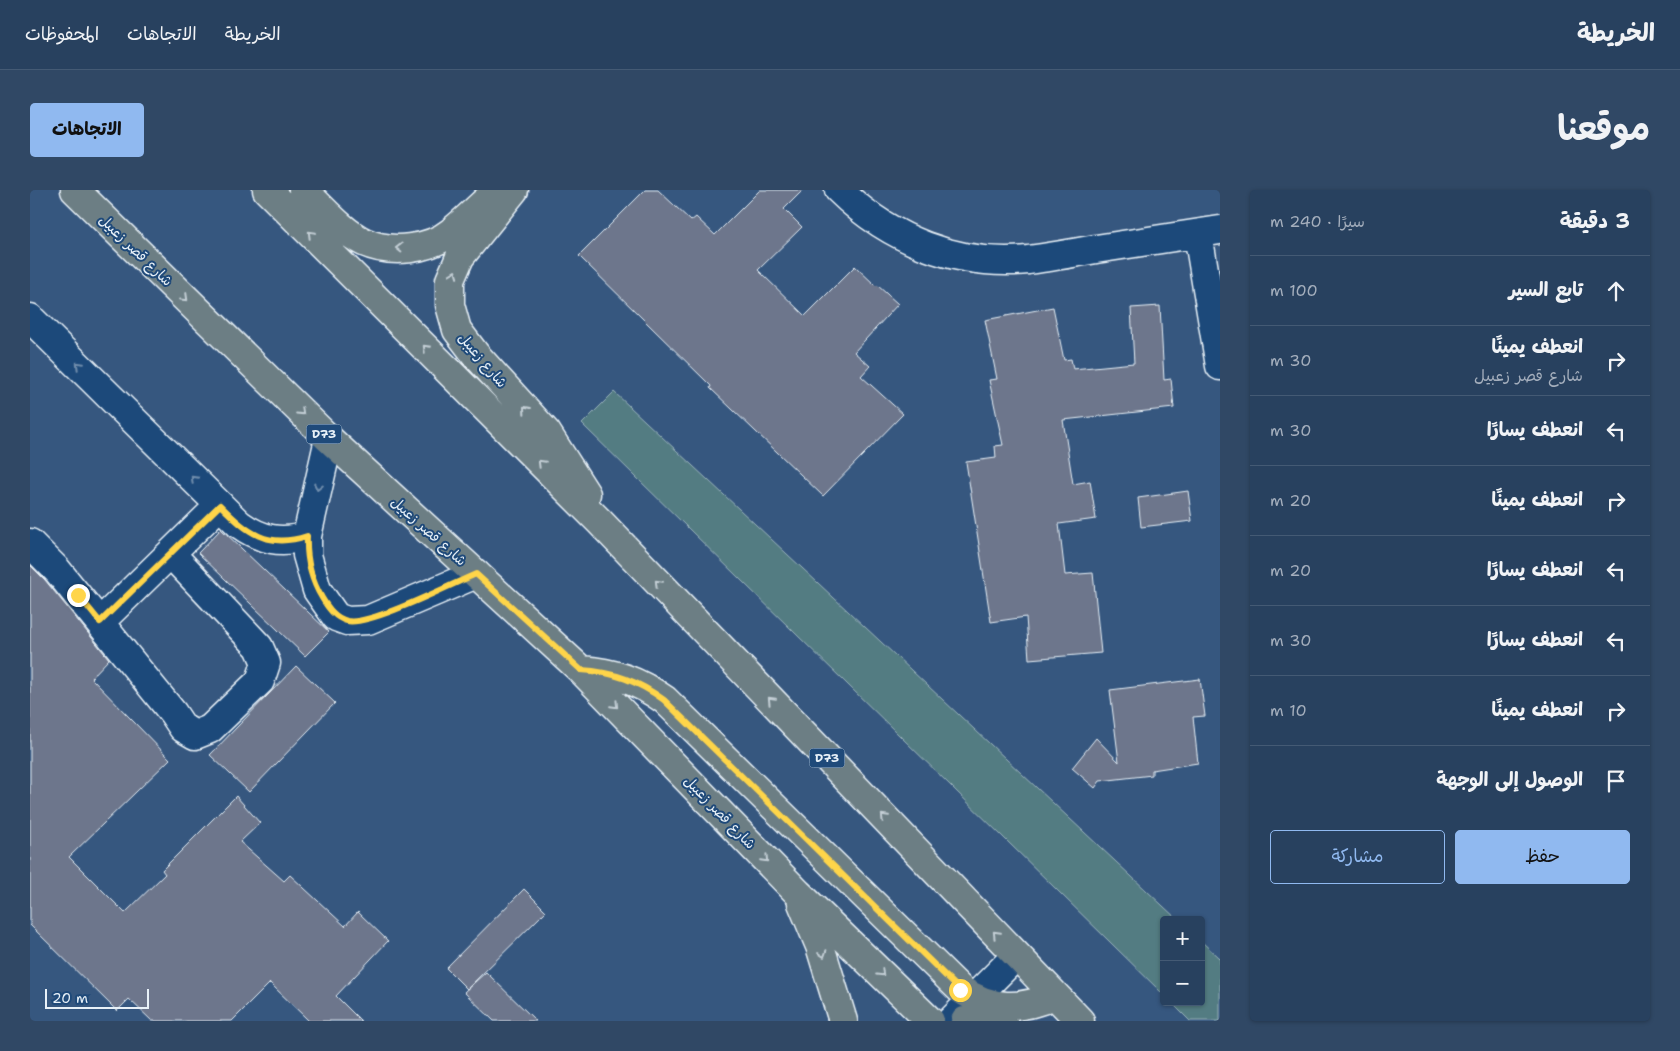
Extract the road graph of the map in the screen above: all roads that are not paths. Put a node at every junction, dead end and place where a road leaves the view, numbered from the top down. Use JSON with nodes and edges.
{"nodes":[{"id":1,"x":75,"y":190,"type":"edge"},
{"id":2,"x":267,"y":190,"type":"edge"},
{"id":3,"x":303,"y":190,"type":"edge"},
{"id":4,"x":498,"y":190,"type":"edge"},
{"id":5,"x":514,"y":190,"type":"edge"},
{"id":6,"x":839,"y":190,"type":"edge"},
{"id":7,"x":1209,"y":232,"type":"edge"},
{"id":8,"x":30,"y":318,"type":"edge"},
{"id":9,"x":1220,"y":366,"type":"edge"},
{"id":10,"x":329,"y":440,"type":"junction"},
{"id":11,"x":220,"y":505,"type":"junction"},
{"id":12,"x":600,"y":522,"type":"junction"},
{"id":13,"x":307,"y":536,"type":"junction"},
{"id":14,"x":30,"y":543,"type":"edge"},
{"id":15,"x":172,"y":554,"type":"junction"},
{"id":16,"x":476,"y":574,"type":"junction"},
{"id":17,"x":100,"y":622,"type":"junction"},
{"id":18,"x":581,"y":670,"type":"junction"},
{"id":19,"x":798,"y":893,"type":"junction"},
{"id":20,"x":1016,"y":956,"type":"junction"},
{"id":21,"x":1054,"y":995,"type":"junction"},
{"id":22,"x":969,"y":1010,"type":"edge"},
{"id":23,"x":842,"y":1021,"type":"edge"},
{"id":24,"x":930,"y":1021,"type":"edge"},
{"id":25,"x":951,"y":1021,"type":"edge"},
{"id":26,"x":1004,"y":1021,"type":"edge"},
{"id":27,"x":1027,"y":1021,"type":"edge"},
{"id":28,"x":1080,"y":1021,"type":"edge"}],
"edges":[{"from":1,"to":10,"type":"main road","name":"شارع قصر زعبيل","number":"D73","one_way":true},
{"from":12,"to":2,"type":"main road","number":"D73","one_way":true},
{"from":4,"to":3,"type":"main road","one_way":true},
{"from":12,"to":5,"type":"main road","name":"شارع زعيبل","one_way":true},
{"from":6,"to":7,"type":"street"},
{"from":7,"to":9,"type":"street"},
{"from":11,"to":8,"type":"street","one_way":true},
{"from":10,"to":13,"type":"street","one_way":true},
{"from":10,"to":16,"type":"main road","name":"شارع قصر زعبيل","number":"D73"},
{"from":11,"to":13,"type":"street"},
{"from":11,"to":15,"type":"street"},
{"from":20,"to":12,"type":"main road","number":"D73","one_way":true},
{"from":13,"to":16,"type":"street"},
{"from":14,"to":17,"type":"street"},
{"from":15,"to":17,"type":"street"},
{"from":15,"to":17,"type":"street"},
{"from":16,"to":18,"type":"main road","name":"شارع قصر زعبيل","number":"D73"},
{"from":18,"to":19,"type":"main road","name":"شارع قصر زعبيل","number":"D73","one_way":true},
{"from":18,"to":22,"type":"main road"},
{"from":19,"to":23,"type":"main road","one_way":true},
{"from":19,"to":24,"type":"main road","name":"شارع قصر زعبيل","number":"D73","one_way":true},
{"from":20,"to":21,"type":"main road","number":"D73"},
{"from":20,"to":22,"type":"street"},
{"from":21,"to":22,"type":"main road"},
{"from":21,"to":27,"type":"street"},
{"from":21,"to":28,"type":"main road","number":"D73"},
{"from":22,"to":25,"type":"street"},
{"from":22,"to":26,"type":"main road"}]}
